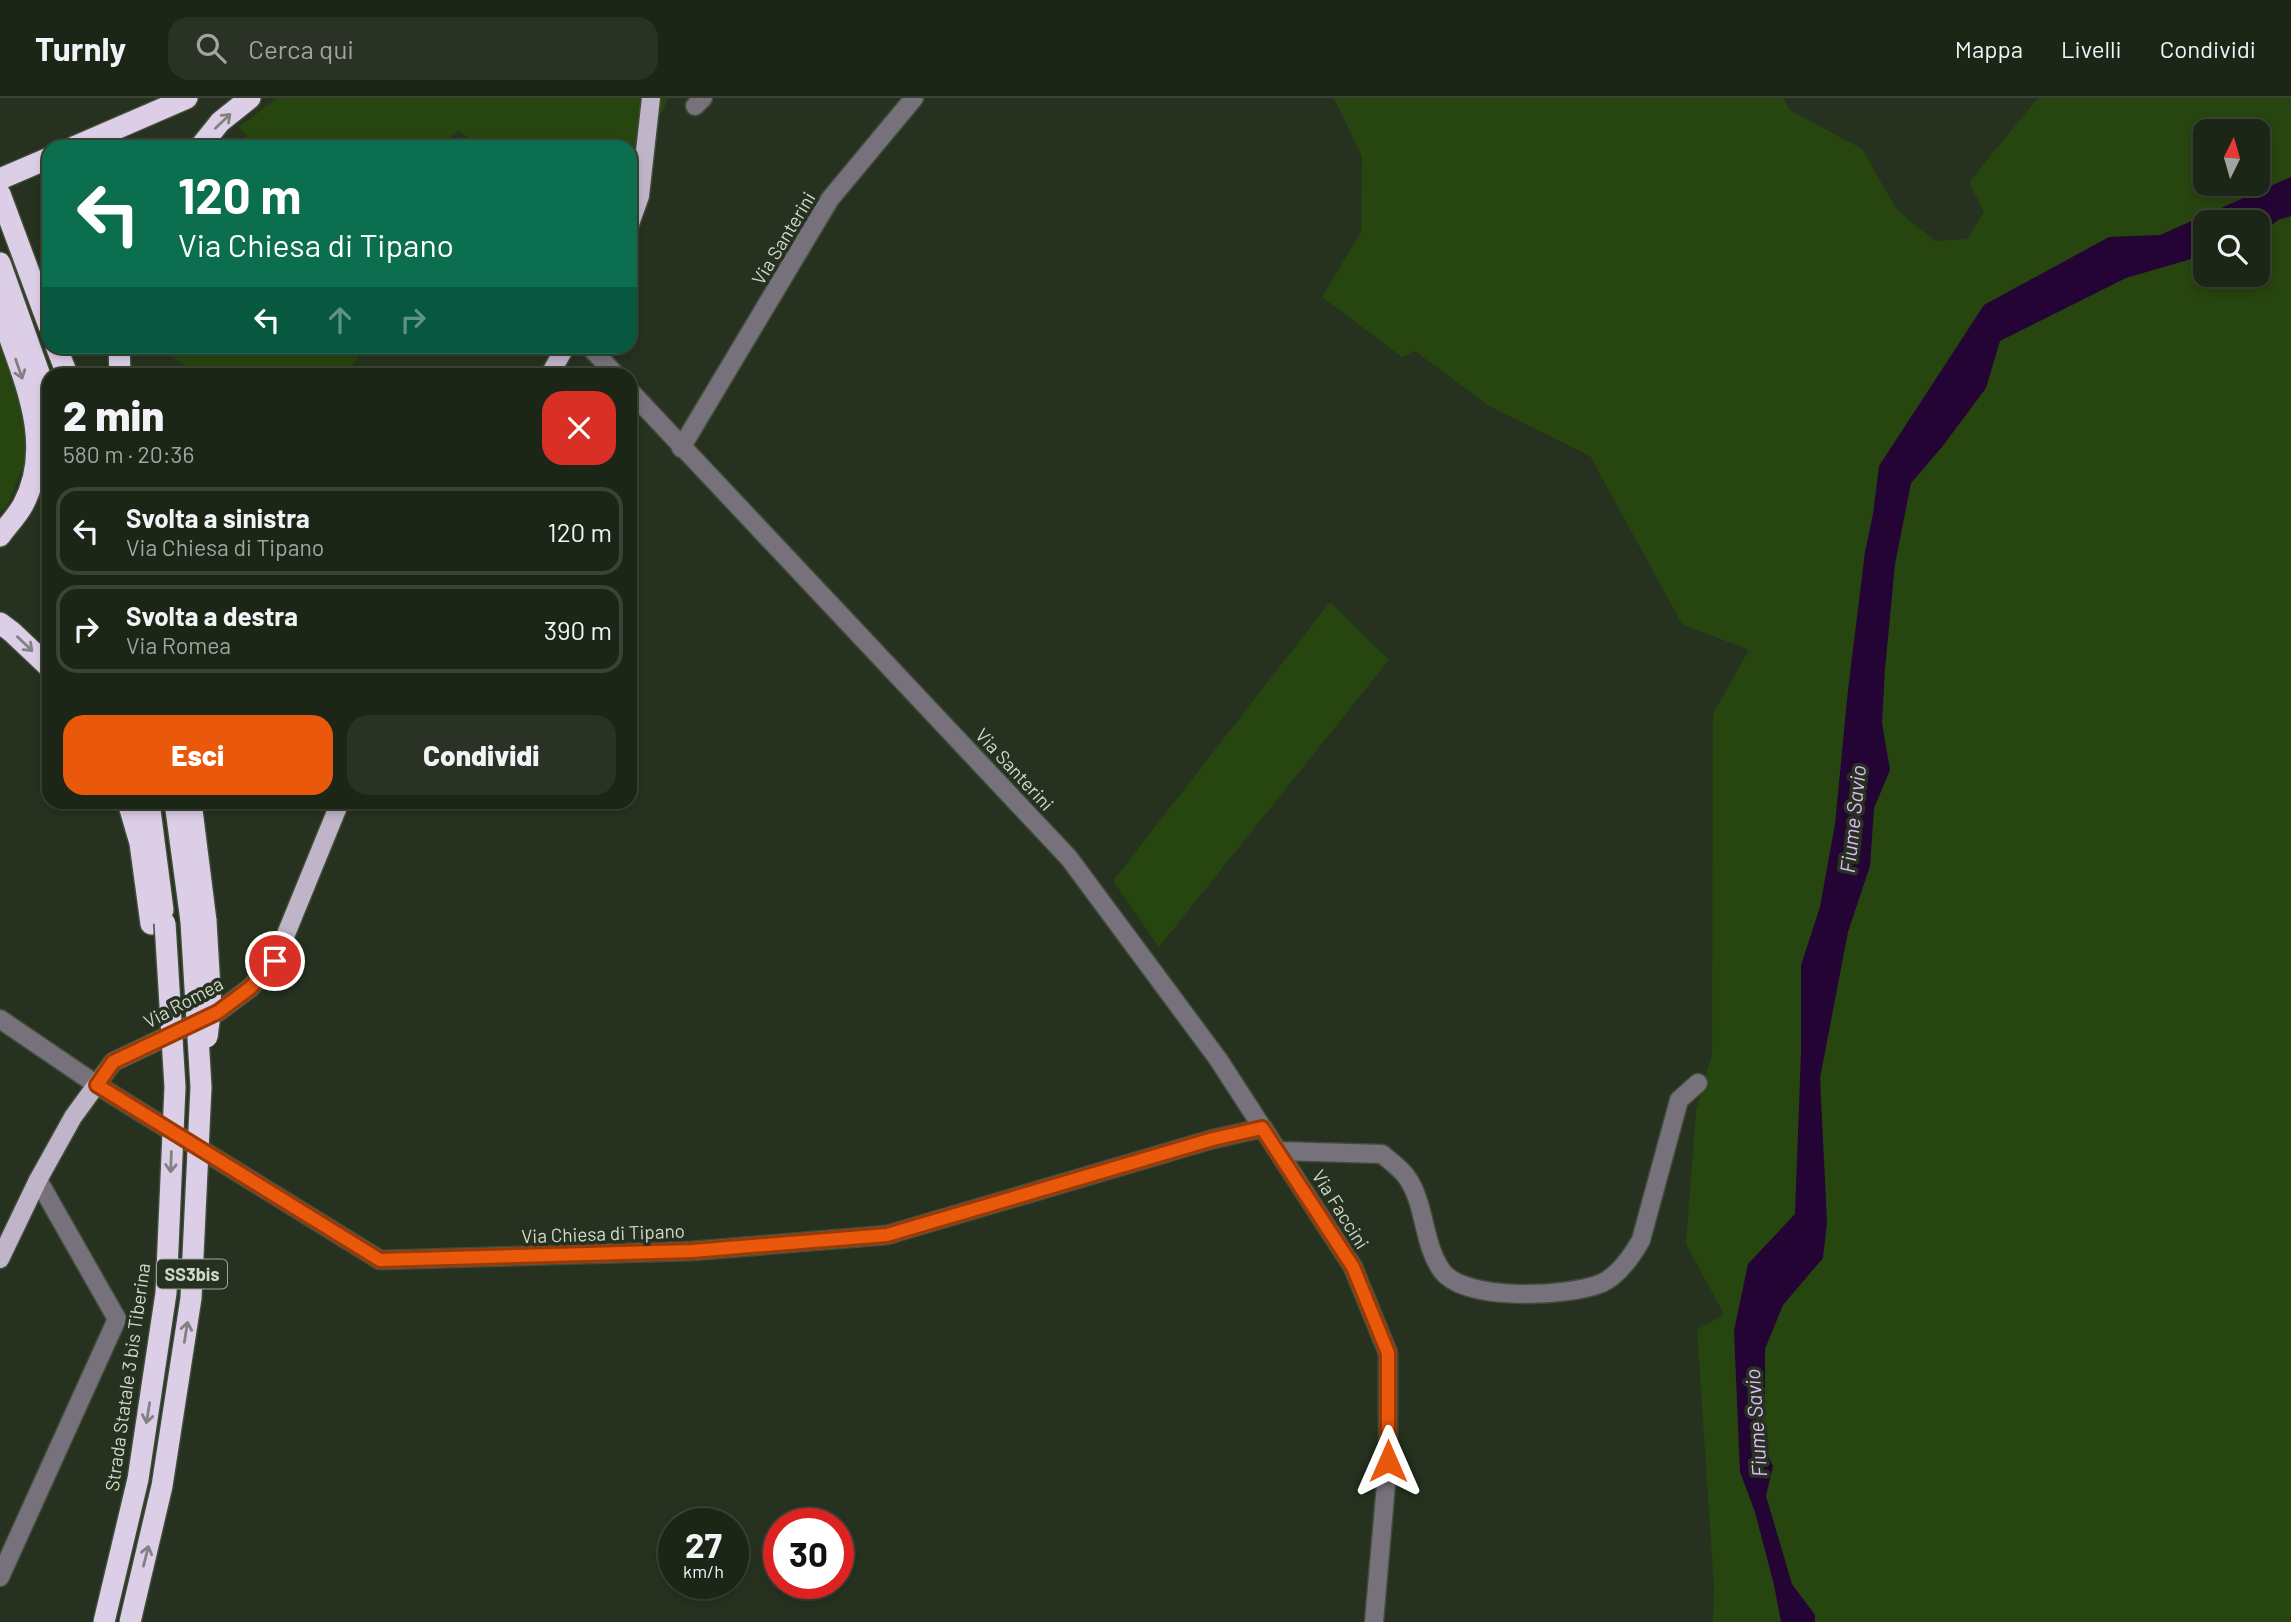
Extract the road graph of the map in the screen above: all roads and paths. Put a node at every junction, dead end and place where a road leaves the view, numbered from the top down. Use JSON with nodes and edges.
{"nodes":[{"id":1,"x":187,"y":98,"type":"edge"},
{"id":2,"x":250,"y":98,"type":"edge"},
{"id":3,"x":651,"y":98,"type":"edge"},
{"id":4,"x":914,"y":98,"type":"edge"},
{"id":5,"x":90,"y":140,"type":"edge"},
{"id":6,"x":206,"y":140,"type":"edge"},
{"id":7,"x":42,"y":161,"type":"edge"},
{"id":8,"x":0,"y":179,"type":"edge"},
{"id":9,"x":0,"y":194,"type":"edge"},
{"id":10,"x":637,"y":205,"type":"edge"},
{"id":11,"x":0,"y":263,"type":"edge"},
{"id":12,"x":0,"y":303,"type":"edge"},
{"id":13,"x":42,"y":306,"type":"edge"},
{"id":14,"x":596,"y":354,"type":"edge"},
{"id":15,"x":609,"y":368,"type":"edge"},
{"id":16,"x":42,"y":381,"type":"edge"},
{"id":17,"x":637,"y":399,"type":"edge"},
{"id":18,"x":681,"y":448,"type":"junction"},
{"id":19,"x":0,"y":536,"type":"edge"},
{"id":20,"x":0,"y":623,"type":"edge"},
{"id":21,"x":42,"y":660,"type":"edge"},
{"id":22,"x":130,"y":809,"type":"edge"},
{"id":23,"x":150,"y":809,"type":"edge"},
{"id":24,"x":176,"y":809,"type":"edge"},
{"id":25,"x":191,"y":809,"type":"edge"},
{"id":26,"x":337,"y":809,"type":"edge"},
{"id":27,"x":198,"y":921,"type":"junction"},
{"id":28,"x":158,"y":923,"type":"junction"},
{"id":29,"x":0,"y":1020,"type":"edge"},
{"id":30,"x":1698,"y":1083,"type":"dead end"},
{"id":31,"x":97,"y":1085,"type":"junction"},
{"id":32,"x":1262,"y":1128,"type":"junction"},
{"id":33,"x":1279,"y":1151,"type":"junction"},
{"id":34,"x":38,"y":1180,"type":"junction"},
{"id":35,"x":0,"y":1259,"type":"edge"},
{"id":36,"x":0,"y":1577,"type":"edge"},
{"id":37,"x":104,"y":1622,"type":"edge"},
{"id":38,"x":130,"y":1622,"type":"edge"},
{"id":39,"x":1374,"y":1622,"type":"edge"}],
"edges":[{"from":1,"to":5,"type":"highway"},
{"from":6,"to":2,"type":"highway","one_way":true},
{"from":3,"to":10,"type":"main road"},
{"from":4,"to":18,"type":"street","name":"Via Santerini"},
{"from":7,"to":8,"type":"highway"},
{"from":9,"to":13,"type":"highway"},
{"from":11,"to":16,"type":"highway"},
{"from":12,"to":19,"type":"highway","one_way":true},
{"from":14,"to":15,"type":"street"},
{"from":17,"to":18,"type":"street","name":"Via Santerini"},
{"from":18,"to":32,"type":"street","name":"Via Santerini"},
{"from":20,"to":21,"type":"highway","one_way":true},
{"from":22,"to":28,"type":"highway"},
{"from":23,"to":28,"type":"highway","name":"Strada Statale 3 bis Tiberina","number":"SS3bis"},
{"from":24,"to":27,"type":"highway"},
{"from":25,"to":27,"type":"highway"},
{"from":26,"to":31,"type":"main road","name":"Via Romea"},
{"from":38,"to":27,"type":"highway","number":"SS3bis","one_way":true,"bridge":true},
{"from":28,"to":37,"type":"highway","name":"Strada Statale 3 bis Tiberina","number":"SS3bis","one_way":true,"bridge":true},
{"from":29,"to":31,"type":"street","name":"Via Chiesa di Tipano"},
{"from":30,"to":33,"type":"street"},
{"from":31,"to":32,"type":"street","name":"Via Chiesa di Tipano"},
{"from":31,"to":34,"type":"main road","name":"Via Romea"},
{"from":32,"to":33,"type":"street","name":"Via Santerini"},
{"from":33,"to":39,"type":"street","name":"Via Faccini"},
{"from":34,"to":35,"type":"main road","name":"Via Romea"},
{"from":34,"to":36,"type":"street"}]}
